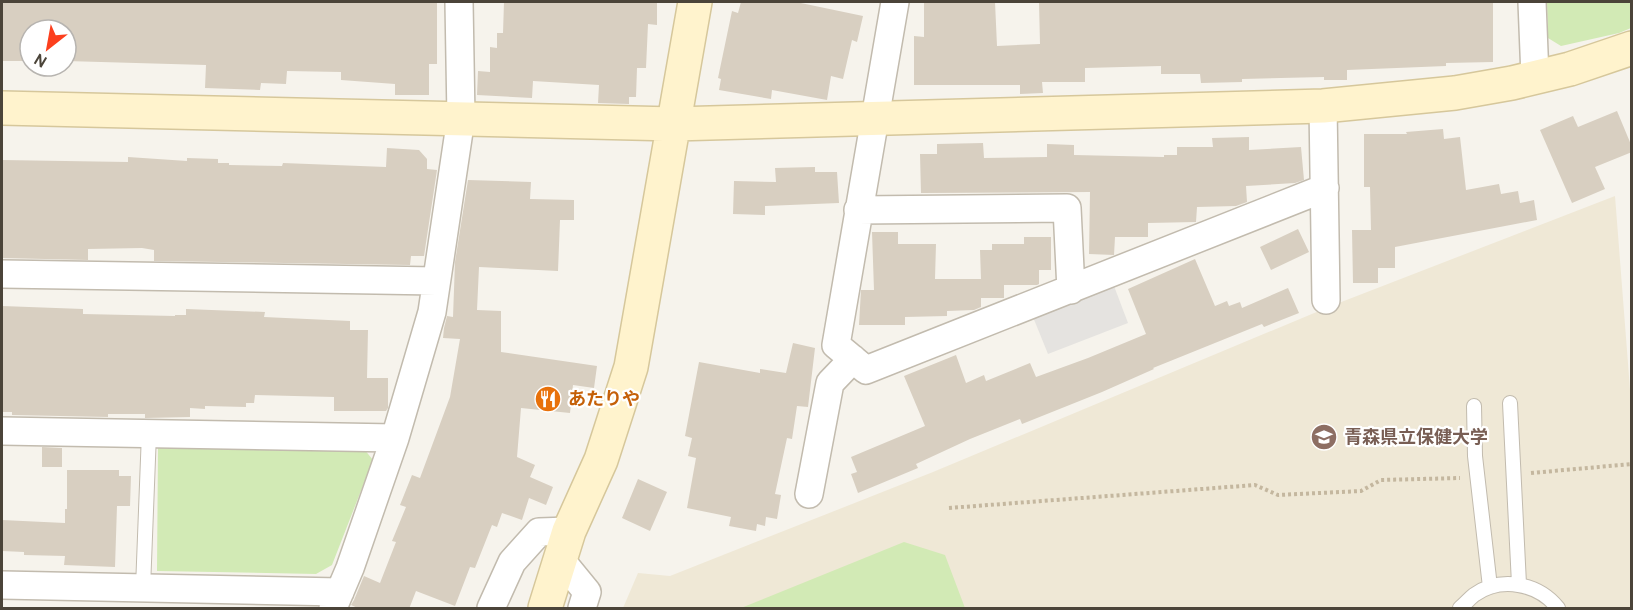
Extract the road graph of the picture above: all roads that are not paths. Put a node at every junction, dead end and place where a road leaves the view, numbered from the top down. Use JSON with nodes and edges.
{"nodes":[{"id":1,"x":459,"y":2,"type":"edge"},
{"id":2,"x":695,"y":2,"type":"edge"},
{"id":3,"x":895,"y":2,"type":"edge"},
{"id":4,"x":1532,"y":2,"type":"edge"},
{"id":5,"x":1632,"y":48,"type":"edge"},
{"id":6,"x":1534,"y":77,"type":"junction"},
{"id":7,"x":1323,"y":106,"type":"junction"},
{"id":8,"x":2,"y":108,"type":"edge"},
{"id":9,"x":461,"y":118,"type":"junction"},
{"id":10,"x":876,"y":118,"type":"junction"},
{"id":11,"x":674,"y":124,"type":"junction"},
{"id":12,"x":1325,"y":188,"type":"junction"},
{"id":13,"x":858,"y":210,"type":"junction"},
{"id":14,"x":2,"y":274,"type":"edge"},
{"id":15,"x":436,"y":281,"type":"junction"},
{"id":16,"x":1071,"y":290,"type":"junction"},
{"id":17,"x":1326,"y":300,"type":"dead end"},
{"id":18,"x":853,"y":358,"type":"junction"},
{"id":19,"x":1510,"y":403,"type":"dead end"},
{"id":20,"x":1474,"y":406,"type":"dead end"},
{"id":21,"x":2,"y":431,"type":"edge"},
{"id":22,"x":149,"y":434,"type":"junction"},
{"id":23,"x":395,"y":438,"type":"junction"},
{"id":24,"x":809,"y":494,"type":"dead end"},
{"id":25,"x":565,"y":545,"type":"junction"},
{"id":26,"x":1519,"y":584,"type":"junction"},
{"id":27,"x":2,"y":585,"type":"edge"},
{"id":28,"x":1490,"y":587,"type":"junction"},
{"id":29,"x":143,"y":588,"type":"junction"},
{"id":30,"x":336,"y":600,"type":"edge"},
{"id":31,"x":492,"y":609,"type":"edge"},
{"id":32,"x":545,"y":609,"type":"edge"},
{"id":33,"x":582,"y":609,"type":"edge"},
{"id":34,"x":1460,"y":609,"type":"edge"},
{"id":35,"x":1558,"y":609,"type":"edge"}],
"edges":[{"from":1,"to":9,"type":"street"},
{"from":2,"to":11,"type":"street"},
{"from":3,"to":10,"type":"street"},
{"from":4,"to":6,"type":"street"},
{"from":5,"to":6,"type":"street"},
{"from":6,"to":7,"type":"street"},
{"from":7,"to":10,"type":"street"},
{"from":7,"to":12,"type":"street"},
{"from":8,"to":9,"type":"street"},
{"from":9,"to":11,"type":"street"},
{"from":9,"to":15,"type":"street"},
{"from":10,"to":11,"type":"street"},
{"from":10,"to":13,"type":"street"},
{"from":11,"to":25,"type":"street"},
{"from":12,"to":16,"type":"street"},
{"from":12,"to":17,"type":"street"},
{"from":13,"to":16,"type":"street"},
{"from":13,"to":18,"type":"street"},
{"from":14,"to":15,"type":"street"},
{"from":15,"to":23,"type":"street"},
{"from":16,"to":18,"type":"street"},
{"from":18,"to":24,"type":"street"},
{"from":19,"to":26,"type":"lane"},
{"from":20,"to":28,"type":"lane"},
{"from":21,"to":22,"type":"street"},
{"from":22,"to":23,"type":"street"},
{"from":22,"to":29,"type":"lane"},
{"from":23,"to":30,"type":"street"},
{"from":25,"to":31,"type":"street"},
{"from":25,"to":32,"type":"street"},
{"from":25,"to":33,"type":"street"},
{"from":26,"to":28,"type":"lane"},
{"from":26,"to":35,"type":"lane"},
{"from":27,"to":29,"type":"street"},
{"from":28,"to":34,"type":"lane"},
{"from":29,"to":30,"type":"street"}]}
